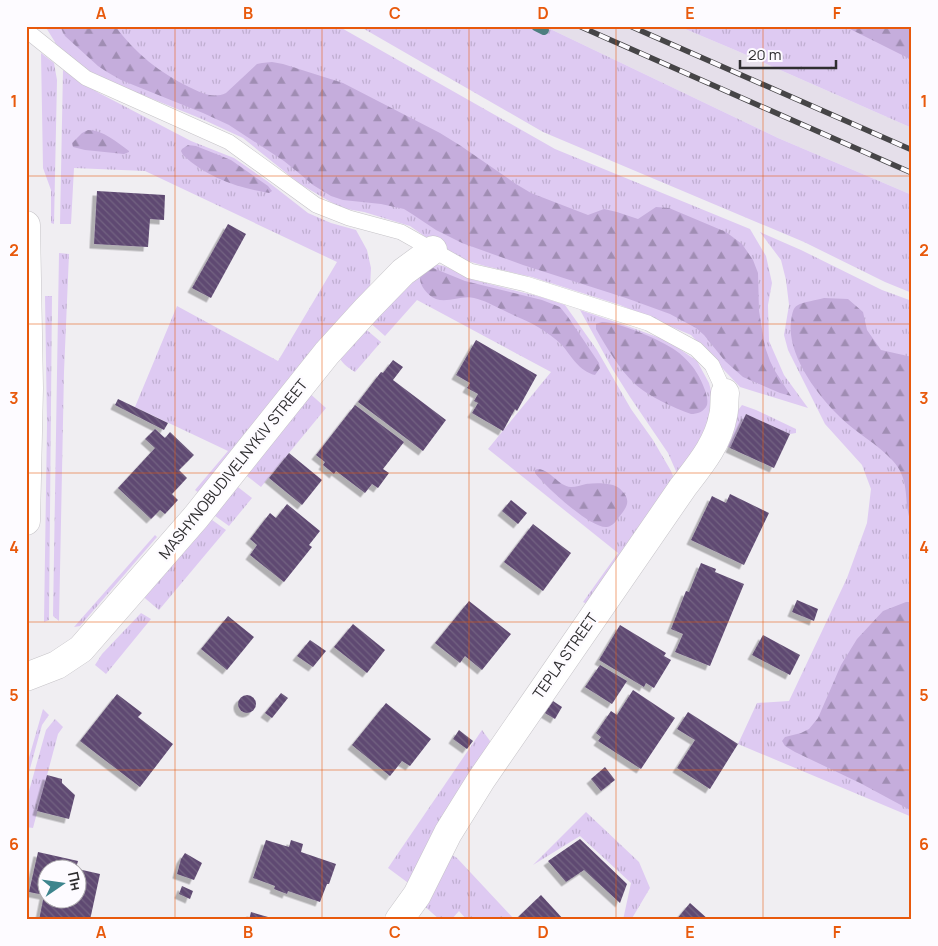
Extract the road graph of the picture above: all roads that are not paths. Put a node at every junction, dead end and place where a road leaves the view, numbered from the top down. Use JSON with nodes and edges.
{"nodes":[{"id":1,"x":26,"y":30,"type":"edge"},
{"id":2,"x":26,"y":225,"type":"edge"},
{"id":3,"x":434,"y":250,"type":"junction"},
{"id":4,"x":725,"y":393,"type":"joint"},
{"id":5,"x":26,"y":521,"type":"edge"},
{"id":6,"x":26,"y":677,"type":"edge"},
{"id":7,"x":399,"y":920,"type":"edge"}],
"edges":[{"from":1,"to":3,"type":"lane"},
{"from":2,"to":5,"type":"street"},
{"from":3,"to":4,"type":"lane"},
{"from":3,"to":6,"type":"street","name":"MASHYNOBUDIVELNYKIV STREET"},
{"from":4,"to":7,"type":"street","name":"TEPLA STREET"}]}
